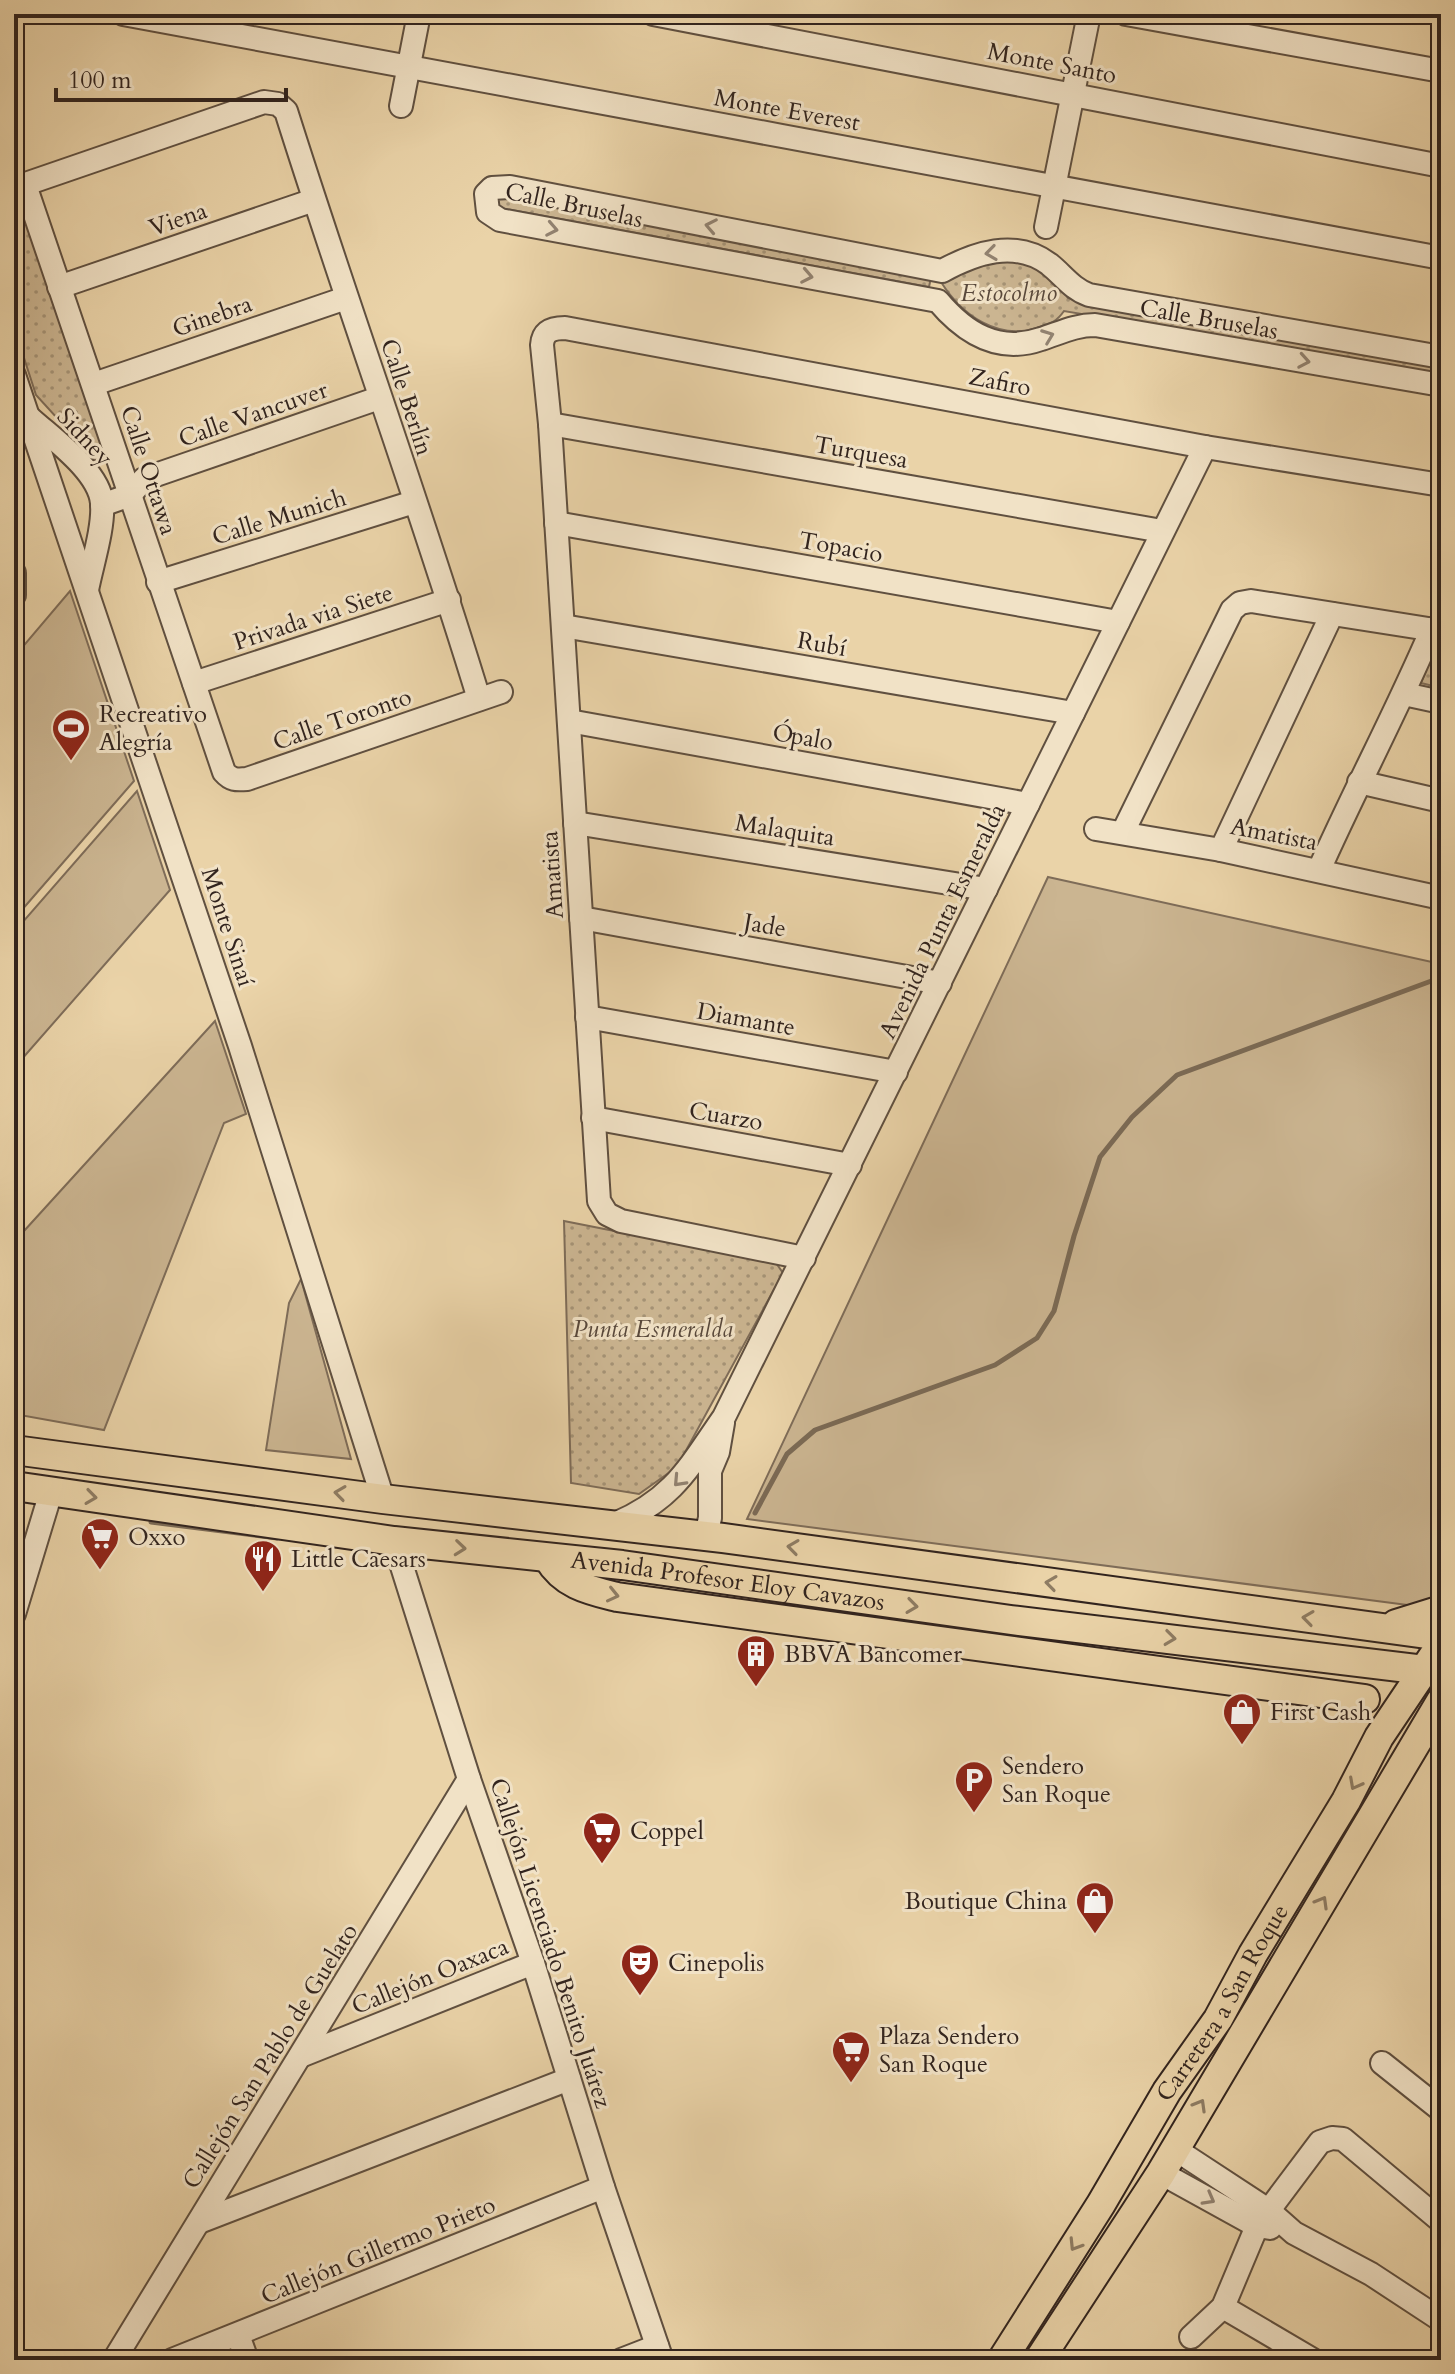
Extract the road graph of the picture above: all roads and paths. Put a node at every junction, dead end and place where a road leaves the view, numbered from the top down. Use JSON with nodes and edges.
{"nodes":[{"id":1,"x":123,"y":14,"type":"edge"},
{"id":2,"x":419,"y":14,"type":"edge"},
{"id":3,"x":653,"y":14,"type":"edge"},
{"id":4,"x":1089,"y":14,"type":"edge"},
{"id":5,"x":1126,"y":14,"type":"edge"},
{"id":6,"x":408,"y":69,"type":"junction"},
{"id":7,"x":1441,"y":71,"type":"edge"},
{"id":8,"x":1074,"y":93,"type":"junction"},
{"id":9,"x":401,"y":106,"type":"dead end"},
{"id":10,"x":1441,"y":166,"type":"edge"},
{"id":11,"x":1055,"y":184,"type":"junction"},
{"id":12,"x":19,"y":187,"type":"edge"},
{"id":13,"x":314,"y":200,"type":"junction"},
{"id":14,"x":1046,"y":227,"type":"dead end"},
{"id":15,"x":1441,"y":258,"type":"edge"},
{"id":16,"x":942,"y":271,"type":"junction"},
{"id":17,"x":59,"y":287,"type":"junction"},
{"id":18,"x":346,"y":298,"type":"junction"},
{"id":19,"x":938,"y":301,"type":"junction"},
{"id":20,"x":549,"y":330,"type":"joint"},
{"id":21,"x":1441,"y":357,"type":"edge"},
{"id":22,"x":94,"y":384,"type":"junction"},
{"id":23,"x":1441,"y":385,"type":"edge"},
{"id":24,"x":16,"y":386,"type":"edge"},
{"id":25,"x":379,"y":398,"type":"junction"},
{"id":26,"x":29,"y":416,"type":"junction"},
{"id":27,"x":550,"y":424,"type":"junction"},
{"id":28,"x":1205,"y":447,"type":"junction"},
{"id":29,"x":95,"y":482,"type":"junction"},
{"id":30,"x":132,"y":482,"type":"junction"},
{"id":31,"x":1441,"y":485,"type":"edge"},
{"id":32,"x":414,"y":502,"type":"junction"},
{"id":33,"x":102,"y":505,"type":"junction"},
{"id":34,"x":556,"y":523,"type":"junction"},
{"id":35,"x":1162,"y":531,"type":"junction"},
{"id":36,"x":14,"y":573,"type":"edge"},
{"id":37,"x":158,"y":582,"type":"junction"},
{"id":38,"x":87,"y":591,"type":"junction"},
{"id":39,"x":14,"y":595,"type":"edge"},
{"id":40,"x":449,"y":600,"type":"junction"},
{"id":41,"x":1332,"y":614,"type":"junction"},
{"id":42,"x":1118,"y":622,"type":"junction"},
{"id":43,"x":563,"y":626,"type":"junction"},
{"id":44,"x":1436,"y":630,"type":"edge"},
{"id":45,"x":194,"y":683,"type":"junction"},
{"id":46,"x":501,"y":692,"type":"dead end"},
{"id":47,"x":1404,"y":694,"type":"junction"},
{"id":48,"x":479,"y":699,"type":"junction"},
{"id":49,"x":1441,"y":702,"type":"edge"},
{"id":50,"x":1073,"y":713,"type":"junction"},
{"id":51,"x":569,"y":721,"type":"junction"},
{"id":52,"x":224,"y":772,"type":"joint"},
{"id":53,"x":1359,"y":782,"type":"junction"},
{"id":54,"x":1441,"y":801,"type":"edge"},
{"id":55,"x":1028,"y":804,"type":"junction"},
{"id":56,"x":575,"y":823,"type":"junction"},
{"id":57,"x":1096,"y":829,"type":"dead end"},
{"id":58,"x":1123,"y":832,"type":"junction"},
{"id":59,"x":1221,"y":850,"type":"junction"},
{"id":60,"x":1319,"y":870,"type":"junction"},
{"id":61,"x":986,"y":889,"type":"junction"},
{"id":62,"x":1441,"y":898,"type":"edge"},
{"id":63,"x":581,"y":918,"type":"junction"},
{"id":64,"x":940,"y":983,"type":"junction"},
{"id":65,"x":587,"y":1017,"type":"junction"},
{"id":66,"x":896,"y":1072,"type":"junction"},
{"id":67,"x":593,"y":1118,"type":"junction"},
{"id":68,"x":850,"y":1165,"type":"junction"},
{"id":69,"x":804,"y":1258,"type":"junction"},
{"id":70,"x":724,"y":1417,"type":"junction"},
{"id":71,"x":14,"y":1450,"type":"edge"},
{"id":72,"x":14,"y":1486,"type":"edge"},
{"id":73,"x":51,"y":1492,"type":"junction"},
{"id":74,"x":383,"y":1499,"type":"junction"},
{"id":75,"x":615,"y":1524,"type":"junction"},
{"id":76,"x":706,"y":1535,"type":"junction"},
{"id":77,"x":394,"y":1541,"type":"junction"},
{"id":78,"x":548,"y":1558,"type":"junction"},
{"id":79,"x":622,"y":1565,"type":"junction"},
{"id":80,"x":818,"y":1593,"type":"junction"},
{"id":81,"x":1441,"y":1610,"type":"edge"},
{"id":82,"x":14,"y":1614,"type":"edge"},
{"id":83,"x":1011,"y":1620,"type":"junction"},
{"id":84,"x":1354,"y":1624,"type":"junction"},
{"id":85,"x":838,"y":1628,"type":"junction"},
{"id":86,"x":1441,"y":1636,"type":"edge"},
{"id":87,"x":1441,"y":1644,"type":"edge"},
{"id":88,"x":975,"y":1646,"type":"junction"},
{"id":89,"x":1237,"y":1646,"type":"junction"},
{"id":90,"x":1433,"y":1671,"type":"edge"},
{"id":91,"x":1365,"y":1699,"type":"junction"},
{"id":92,"x":1441,"y":1701,"type":"edge"},
{"id":93,"x":1432,"y":1727,"type":"edge"},
{"id":94,"x":1379,"y":1737,"type":"junction"},
{"id":95,"x":469,"y":1779,"type":"junction"},
{"id":96,"x":1272,"y":1925,"type":"junction"},
{"id":97,"x":533,"y":1963,"type":"junction"},
{"id":98,"x":1281,"y":1968,"type":"junction"},
{"id":99,"x":303,"y":2055,"type":"junction"},
{"id":100,"x":1382,"y":2063,"type":"dead end"},
{"id":101,"x":569,"y":2079,"type":"junction"},
{"id":102,"x":1167,"y":2091,"type":"junction"},
{"id":103,"x":1441,"y":2110,"type":"edge"},
{"id":104,"x":1164,"y":2159,"type":"junction"},
{"id":105,"x":603,"y":2187,"type":"junction"},
{"id":106,"x":1101,"y":2204,"type":"junction"},
{"id":107,"x":1262,"y":2218,"type":"junction"},
{"id":108,"x":1441,"y":2221,"type":"edge"},
{"id":109,"x":199,"y":2222,"type":"junction"},
{"id":110,"x":1223,"y":2307,"type":"junction"},
{"id":111,"x":1441,"y":2320,"type":"edge"},
{"id":112,"x":238,"y":2335,"type":"junction"},
{"id":113,"x":1191,"y":2337,"type":"dead end"},
{"id":114,"x":659,"y":2353,"type":"edge"},
{"id":115,"x":114,"y":2360,"type":"edge"},
{"id":116,"x":172,"y":2360,"type":"edge"},
{"id":117,"x":247,"y":2360,"type":"edge"},
{"id":118,"x":621,"y":2360,"type":"edge"},
{"id":119,"x":1002,"y":2360,"type":"edge"},
{"id":120,"x":1039,"y":2360,"type":"edge"},
{"id":121,"x":1313,"y":2360,"type":"edge"}],
"edges":[{"from":1,"to":6,"type":"street","name":"Monte Everest"},
{"from":2,"to":6,"type":"street"},
{"from":3,"to":8,"type":"street","name":"Monte Santo"},
{"from":4,"to":8,"type":"street"},
{"from":5,"to":7,"type":"street"},
{"from":6,"to":9,"type":"street"},
{"from":6,"to":11,"type":"street","name":"Monte Everest"},
{"from":8,"to":10,"type":"street","name":"Monte Santo"},
{"from":8,"to":11,"type":"street"},
{"from":11,"to":14,"type":"street"},
{"from":11,"to":15,"type":"street","name":"Monte Everest"},
{"from":12,"to":13,"type":"street","name":"Calle Berlín"},
{"from":12,"to":17,"type":"street","name":"Calle Ottawa"},
{"from":13,"to":17,"type":"street","name":"Viena"},
{"from":13,"to":18,"type":"street","name":"Calle Berlín"},
{"from":16,"to":19,"type":"street"},
{"from":16,"to":19,"type":"street","name":"Calle Bruselas","one_way":true},
{"from":21,"to":16,"type":"street","name":"Calle Bruselas","one_way":true},
{"from":17,"to":22,"type":"street","name":"Calle Ottawa"},
{"from":18,"to":22,"type":"street","name":"Ginebra"},
{"from":18,"to":25,"type":"street","name":"Calle Berlín"},
{"from":19,"to":23,"type":"street","name":"Calle Bruselas","one_way":true},
{"from":20,"to":27,"type":"street","name":"Amatista"},
{"from":20,"to":28,"type":"street","name":"Zafiro"},
{"from":22,"to":30,"type":"street","name":"Calle Ottawa"},
{"from":24,"to":26,"type":"street","name":"Monte Sinaí"},
{"from":25,"to":30,"type":"street","name":"Calle Vancuver"},
{"from":25,"to":32,"type":"street","name":"Calle Berlín"},
{"from":26,"to":29,"type":"street","name":"Sidney"},
{"from":26,"to":38,"type":"street","name":"Monte Sinaí"},
{"from":27,"to":34,"type":"street","name":"Amatista"},
{"from":27,"to":35,"type":"street","name":"Turquesa"},
{"from":28,"to":31,"type":"street","name":"Zafiro"},
{"from":28,"to":35,"type":"street","name":"Avenida Punta Esmeralda"},
{"from":29,"to":30,"type":"street"},
{"from":29,"to":33,"type":"street","name":"Sidney"},
{"from":30,"to":33,"type":"street"},
{"from":30,"to":37,"type":"street","name":"Calle Ottawa"},
{"from":32,"to":37,"type":"street","name":"Calle Munich"},
{"from":32,"to":40,"type":"street","name":"Calle Berlín"},
{"from":33,"to":38,"type":"street","name":"Sidney"},
{"from":34,"to":42,"type":"street","name":"Topacio"},
{"from":34,"to":43,"type":"street","name":"Amatista"},
{"from":35,"to":42,"type":"street","name":"Avenida Punta Esmeralda"},
{"from":36,"to":39,"type":"street"},
{"from":37,"to":45,"type":"street","name":"Calle Ottawa"},
{"from":38,"to":74,"type":"street","name":"Monte Sinaí"},
{"from":40,"to":45,"type":"street","name":"Privada via Siete"},
{"from":40,"to":48,"type":"street","name":"Calle Berlín"},
{"from":41,"to":44,"type":"street"},
{"from":41,"to":58,"type":"street"},
{"from":41,"to":59,"type":"street"},
{"from":42,"to":50,"type":"street","name":"Avenida Punta Esmeralda"},
{"from":43,"to":50,"type":"street","name":"Rubí"},
{"from":43,"to":51,"type":"street","name":"Amatista"},
{"from":44,"to":47,"type":"street"},
{"from":45,"to":52,"type":"street","name":"Calle Ottawa"},
{"from":46,"to":48,"type":"street","name":"Calle Toronto"},
{"from":47,"to":49,"type":"street"},
{"from":47,"to":53,"type":"street"},
{"from":48,"to":52,"type":"street","name":"Calle Toronto"},
{"from":50,"to":55,"type":"street","name":"Avenida Punta Esmeralda"},
{"from":51,"to":55,"type":"street","name":"Ópalo"},
{"from":51,"to":56,"type":"street","name":"Amatista"},
{"from":53,"to":54,"type":"street"},
{"from":53,"to":60,"type":"street"},
{"from":55,"to":61,"type":"street","name":"Avenida Punta Esmeralda"},
{"from":56,"to":61,"type":"street","name":"Malaquita"},
{"from":56,"to":63,"type":"street","name":"Amatista"},
{"from":57,"to":58,"type":"street","name":"Amatista"},
{"from":58,"to":59,"type":"street","name":"Amatista"},
{"from":59,"to":60,"type":"street","name":"Amatista"},
{"from":60,"to":62,"type":"street","name":"Amatista"},
{"from":61,"to":64,"type":"street","name":"Avenida Punta Esmeralda"},
{"from":63,"to":64,"type":"street","name":"Jade"},
{"from":63,"to":65,"type":"street","name":"Amatista"},
{"from":64,"to":66,"type":"street","name":"Avenida Punta Esmeralda"},
{"from":65,"to":66,"type":"street","name":"Diamante"},
{"from":65,"to":67,"type":"street","name":"Amatista"},
{"from":66,"to":68,"type":"street","name":"Avenida Punta Esmeralda"},
{"from":67,"to":68,"type":"street","name":"Cuarzo"},
{"from":67,"to":69,"type":"street","name":"Amatista"},
{"from":68,"to":69,"type":"street","name":"Avenida Punta Esmeralda"},
{"from":69,"to":70,"type":"street","name":"Avenida Punta Esmeralda"},
{"from":70,"to":75,"type":"street","name":"Avenida Punta Esmeralda","one_way":true},
{"from":70,"to":76,"type":"street","name":"Avenida Punta Esmeralda"},
{"from":74,"to":71,"type":"main road","name":"Avenida Profesor Eloy Cavazos","one_way":true},
{"from":72,"to":73,"type":"main road","name":"Avenida Profesor Eloy Cavazos"},
{"from":73,"to":77,"type":"main road","name":"Avenida Profesor Eloy Cavazos","one_way":true},
{"from":73,"to":82,"type":"street"},
{"from":74,"to":75,"type":"main road","name":"Avenida Profesor Eloy Cavazos"},
{"from":75,"to":76,"type":"main road","name":"Avenida Profesor Eloy Cavazos"},
{"from":76,"to":79,"type":"main road"},
{"from":84,"to":76,"type":"main road","name":"Avenida Profesor Eloy Cavazos","one_way":true},
{"from":77,"to":78,"type":"main road","name":"Avenida Profesor Eloy Cavazos","one_way":true},
{"from":77,"to":95,"type":"street","name":"Callejón Licenciado Benito Juárez"},
{"from":78,"to":79,"type":"main road","name":"Avenida Profesor Eloy Cavazos"},
{"from":78,"to":85,"type":"main road","one_way":true},
{"from":79,"to":80,"type":"main road","name":"Avenida Profesor Eloy Cavazos"},
{"from":80,"to":83,"type":"main road","name":"Avenida Profesor Eloy Cavazos","one_way":true},
{"from":80,"to":85,"type":"main road"},
{"from":81,"to":84,"type":"main road"},
{"from":83,"to":88,"type":"main road"},
{"from":83,"to":89,"type":"main road","name":"Avenida Profesor Eloy Cavazos","one_way":true},
{"from":84,"to":86,"type":"main road","name":"Avenida Profesor Eloy Cavazos"},
{"from":85,"to":88,"type":"main road"},
{"from":87,"to":90,"type":"main road","name":"Carretera a San Roque"},
{"from":88,"to":91,"type":"main road"},
{"from":89,"to":90,"type":"main road","name":"Avenida Profesor Eloy Cavazos"},
{"from":89,"to":91,"type":"main road"},
{"from":90,"to":94,"type":"main road","name":"Carretera a San Roque"},
{"from":91,"to":94,"type":"main road"},
{"from":92,"to":93,"type":"main road","name":"Carretera a San Roque"},
{"from":98,"to":93,"type":"main road","name":"Carretera a San Roque","one_way":true},
{"from":94,"to":96,"type":"main road","name":"Carretera a San Roque","one_way":true},
{"from":95,"to":97,"type":"street","name":"Callejón Licenciado Benito Juárez"},
{"from":95,"to":99,"type":"street","name":"Callejón San Pablo de Guelato"},
{"from":96,"to":98,"type":"main road"},
{"from":96,"to":102,"type":"main road","name":"Carretera a San Roque"},
{"from":97,"to":99,"type":"street","name":"Callejón Oaxaca"},
{"from":97,"to":101,"type":"street","name":"Callejón Licenciado Benito Juárez"},
{"from":104,"to":98,"type":"main road","name":"Carretera a San Roque","one_way":true},
{"from":99,"to":109,"type":"street","name":"Callejón San Pablo de Guelato"},
{"from":100,"to":103,"type":"street"},
{"from":101,"to":105,"type":"street","name":"Callejón Licenciado Benito Juárez"},
{"from":101,"to":109,"type":"street"},
{"from":102,"to":104,"type":"main road"},
{"from":102,"to":106,"type":"main road","name":"Carretera a San Roque"},
{"from":104,"to":106,"type":"main road"},
{"from":104,"to":107,"type":"street"},
{"from":104,"to":120,"type":"main road","name":"Carretera a San Roque"},
{"from":105,"to":112,"type":"street","name":"Callejón Gillermo Prieto"},
{"from":105,"to":114,"type":"street","name":"Callejón Licenciado Benito Juárez"},
{"from":106,"to":119,"type":"main road","name":"Carretera a San Roque","one_way":true},
{"from":107,"to":108,"type":"street"},
{"from":107,"to":110,"type":"street"},
{"from":107,"to":111,"type":"street"},
{"from":109,"to":115,"type":"street","name":"Callejón San Pablo de Guelato"},
{"from":110,"to":113,"type":"street"},
{"from":110,"to":121,"type":"street"},
{"from":112,"to":116,"type":"street","name":"Callejón Gillermo Prieto"},
{"from":112,"to":117,"type":"street"},
{"from":114,"to":118,"type":"street"}]}
